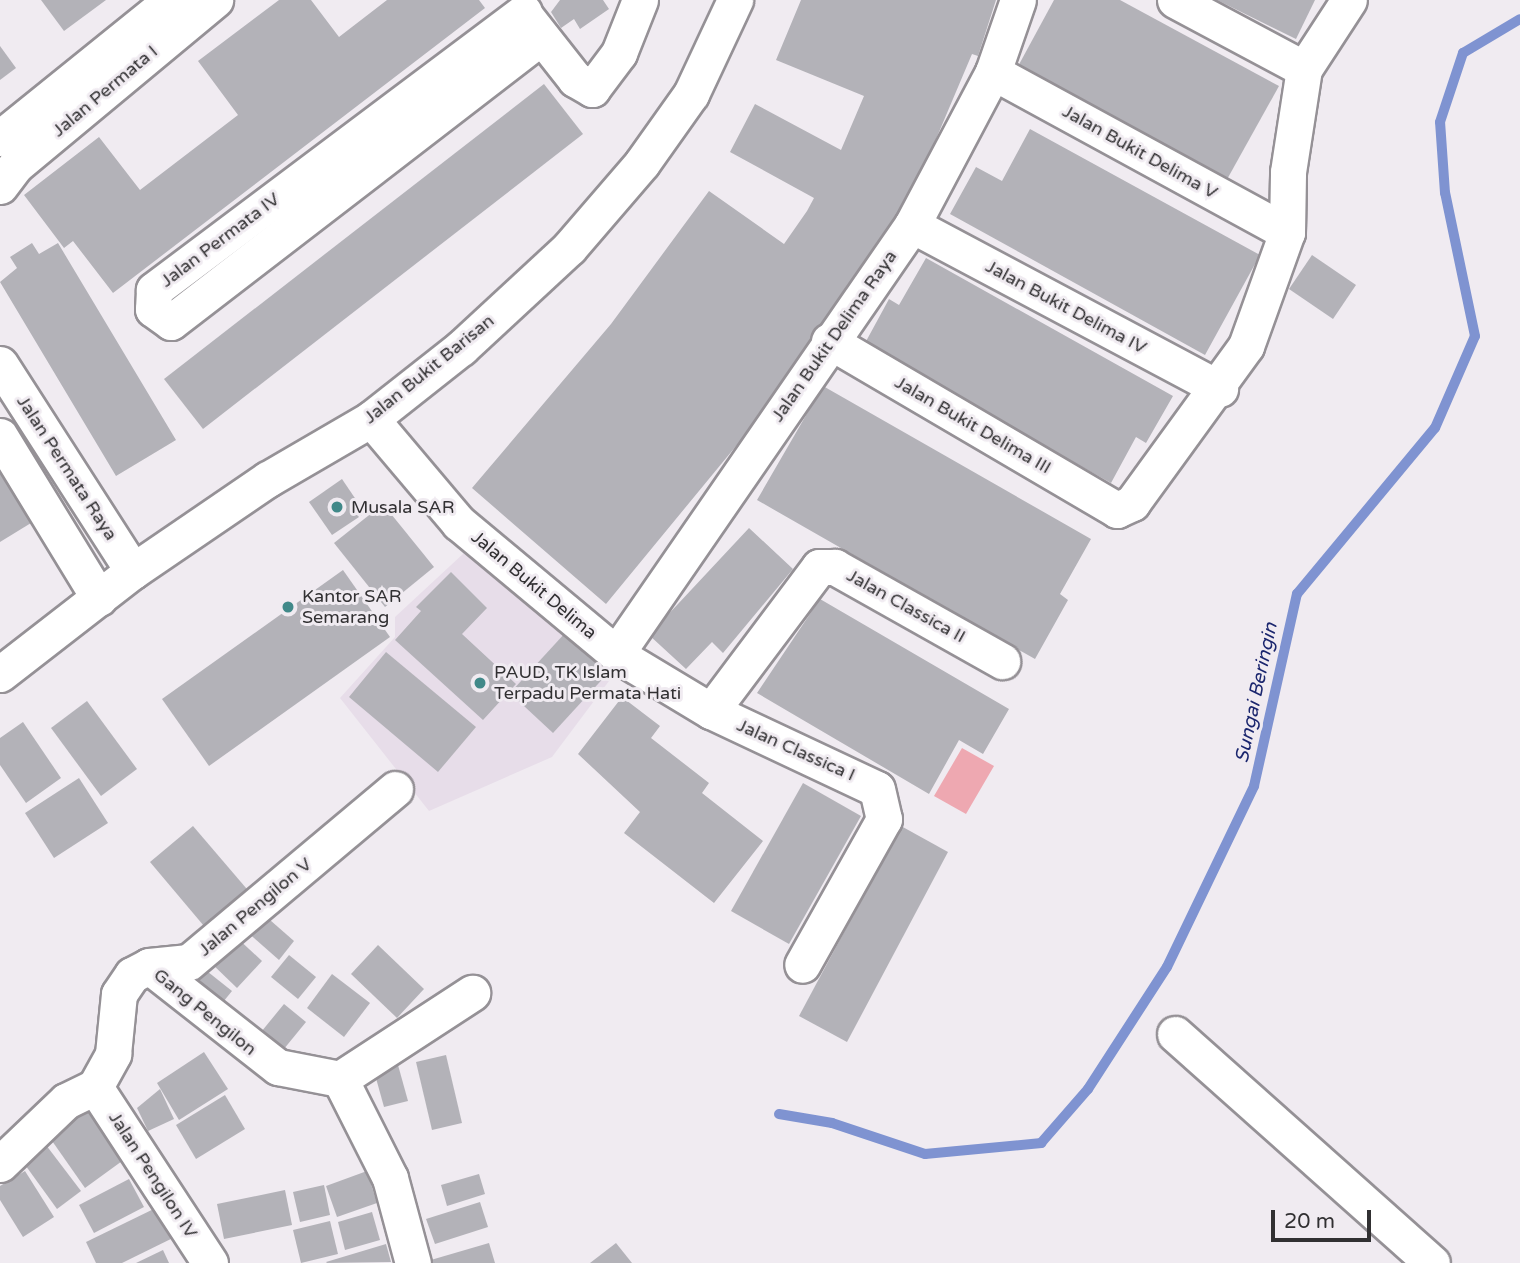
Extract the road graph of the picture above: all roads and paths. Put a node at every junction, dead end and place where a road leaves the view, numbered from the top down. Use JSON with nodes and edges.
{"nodes":[{"id":1,"x":171,"y":0,"type":"edge"},
{"id":2,"x":215,"y":0,"type":"edge"},
{"id":3,"x":640,"y":0,"type":"edge"},
{"id":4,"x":734,"y":0,"type":"edge"},
{"id":5,"x":1018,"y":0,"type":"edge"},
{"id":6,"x":1175,"y":0,"type":"edge"},
{"id":7,"x":1349,"y":0,"type":"edge"},
{"id":8,"x":526,"y":17,"type":"edge"},
{"id":9,"x":1304,"y":69,"type":"junction"},
{"id":10,"x":993,"y":72,"type":"junction"},
{"id":11,"x":4,"y":160,"type":"edge"},
{"id":12,"x":341,"y":170,"type":"junction"},
{"id":13,"x":912,"y":225,"type":"junction"},
{"id":14,"x":1287,"y":232,"type":"junction"},
{"id":15,"x":829,"y":341,"type":"junction"},
{"id":16,"x":0,"y":364,"type":"edge"},
{"id":17,"x":1220,"y":389,"type":"junction"},
{"id":18,"x":371,"y":419,"type":"junction"},
{"id":19,"x":0,"y":436,"type":"edge"},
{"id":20,"x":133,"y":571,"type":"junction"},
{"id":21,"x":99,"y":598,"type":"junction"},
{"id":22,"x":616,"y":653,"type":"junction"},
{"id":23,"x":1002,"y":661,"type":"dead end"},
{"id":24,"x":0,"y":674,"type":"edge"},
{"id":25,"x":711,"y":711,"type":"junction"},
{"id":26,"x":395,"y":789,"type":"dead end"},
{"id":27,"x":802,"y":965,"type":"dead end"},
{"id":28,"x":149,"y":966,"type":"junction"},
{"id":29,"x":472,"y":993,"type":"dead end"},
{"id":30,"x":1175,"y":1034,"type":"dead end"},
{"id":31,"x":340,"y":1079,"type":"junction"},
{"id":32,"x":95,"y":1087,"type":"junction"},
{"id":33,"x":0,"y":1164,"type":"edge"},
{"id":34,"x":210,"y":1263,"type":"edge"},
{"id":35,"x":413,"y":1263,"type":"edge"},
{"id":36,"x":1432,"y":1263,"type":"edge"}],
"edges":[{"from":1,"to":11,"type":"street","name":"Jalan Permata I"},
{"from":2,"to":11,"type":"street","name":"Jalan Permata I"},
{"from":3,"to":8,"type":"street"},
{"from":4,"to":18,"type":"street","name":"Jalan Bukit Barisan"},
{"from":5,"to":10,"type":"street","name":"Jalan Bukit Delima Raya"},
{"from":6,"to":9,"type":"street"},
{"from":7,"to":9,"type":"street"},
{"from":8,"to":12,"type":"street","name":"Jalan Permata IV"},
{"from":9,"to":14,"type":"street"},
{"from":10,"to":13,"type":"street","name":"Jalan Bukit Delima Raya"},
{"from":10,"to":14,"type":"street","name":"Jalan Bukit Delima V"},
{"from":12,"to":12,"type":"street","name":"Jalan Permata IV"},
{"from":13,"to":15,"type":"street","name":"Jalan Bukit Delima Raya"},
{"from":13,"to":17,"type":"street","name":"Jalan Bukit Delima IV"},
{"from":14,"to":17,"type":"street"},
{"from":15,"to":17,"type":"street","name":"Jalan Bukit Delima III"},
{"from":15,"to":22,"type":"street","name":"Jalan Bukit Delima Raya"},
{"from":16,"to":20,"type":"street","name":"Jalan Permata Raya"},
{"from":18,"to":20,"type":"street","name":"Jalan Bukit Barisan"},
{"from":18,"to":22,"type":"street","name":"Jalan Bukit Delima"},
{"from":19,"to":21,"type":"street"},
{"from":20,"to":21,"type":"street","name":"Jalan Bukit Barisan"},
{"from":21,"to":24,"type":"street","name":"Jalan Bukit Barisan"},
{"from":22,"to":25,"type":"street","name":"Jalan Classica I"},
{"from":23,"to":25,"type":"street","name":"Jalan Classica II"},
{"from":25,"to":27,"type":"street","name":"Jalan Classica I"},
{"from":26,"to":28,"type":"street","name":"Jalan Pengilon V"},
{"from":28,"to":31,"type":"street","name":"Gang Pengilon"},
{"from":28,"to":32,"type":"street"},
{"from":29,"to":31,"type":"street"},
{"from":30,"to":36,"type":"street"},
{"from":31,"to":35,"type":"street"},
{"from":32,"to":33,"type":"street"},
{"from":32,"to":34,"type":"street","name":"Jalan Pengilon IV"}]}
